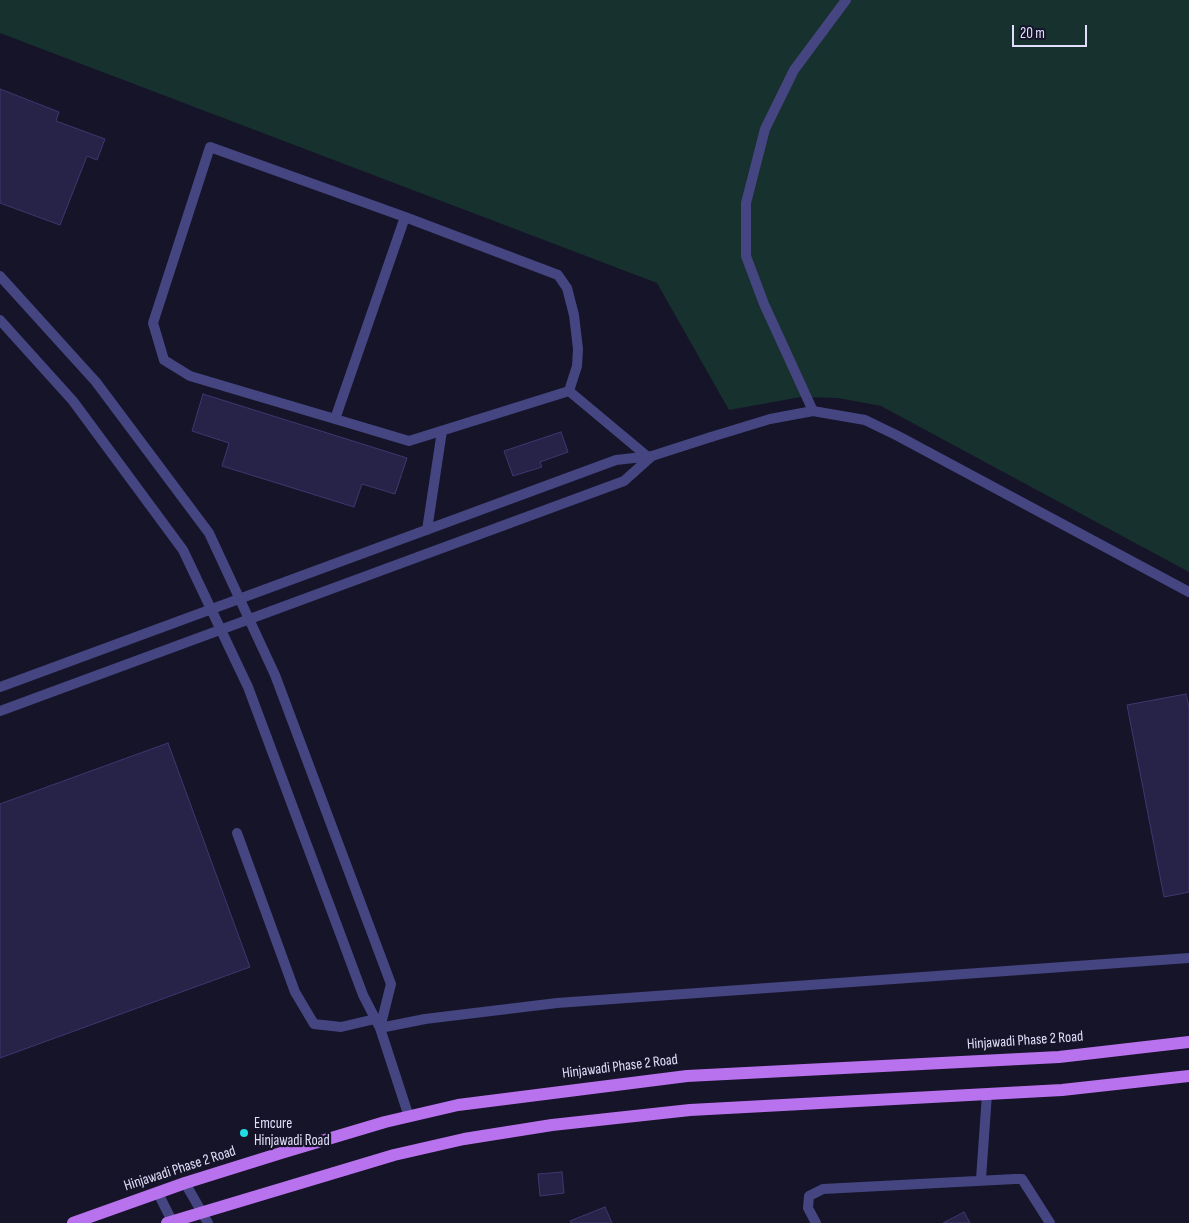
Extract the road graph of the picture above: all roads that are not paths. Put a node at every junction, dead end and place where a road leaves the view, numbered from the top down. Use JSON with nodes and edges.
{"nodes":[{"id":1,"x":846,"y":0,"type":"edge"},
{"id":2,"x":405,"y":217,"type":"junction"},
{"id":3,"x":0,"y":276,"type":"edge"},
{"id":4,"x":0,"y":320,"type":"edge"},
{"id":5,"x":569,"y":391,"type":"junction"},
{"id":6,"x":813,"y":411,"type":"junction"},
{"id":7,"x":335,"y":419,"type":"junction"},
{"id":8,"x":442,"y":431,"type":"junction"},
{"id":9,"x":650,"y":456,"type":"junction"},
{"id":10,"x":427,"y":530,"type":"junction"},
{"id":11,"x":1189,"y":592,"type":"edge"},
{"id":12,"x":240,"y":599,"type":"junction"},
{"id":13,"x":211,"y":609,"type":"junction"},
{"id":14,"x":249,"y":619,"type":"junction"},
{"id":15,"x":221,"y":630,"type":"junction"},
{"id":16,"x":0,"y":687,"type":"edge"},
{"id":17,"x":0,"y":711,"type":"edge"},
{"id":18,"x":237,"y":833,"type":"dead end"},
{"id":19,"x":1189,"y":958,"type":"edge"},
{"id":20,"x":378,"y":1023,"type":"junction"},
{"id":21,"x":1189,"y":1042,"type":"edge"},
{"id":22,"x":1189,"y":1076,"type":"edge"},
{"id":23,"x":987,"y":1094,"type":"junction"},
{"id":24,"x":409,"y":1117,"type":"junction"},
{"id":25,"x":981,"y":1179,"type":"junction"},
{"id":26,"x":185,"y":1183,"type":"junction"},
{"id":27,"x":158,"y":1193,"type":"junction"},
{"id":28,"x":205,"y":1218,"type":"edge"},
{"id":29,"x":171,"y":1222,"type":"edge"},
{"id":30,"x":73,"y":1223,"type":"edge"},
{"id":31,"x":816,"y":1223,"type":"edge"},
{"id":32,"x":1050,"y":1223,"type":"edge"}],
"edges":[{"from":1,"to":6,"type":"street"},
{"from":2,"to":5,"type":"street"},
{"from":2,"to":7,"type":"street"},
{"from":2,"to":7,"type":"street"},
{"from":3,"to":12,"type":"street"},
{"from":4,"to":13,"type":"street"},
{"from":5,"to":8,"type":"street"},
{"from":5,"to":9,"type":"street"},
{"from":6,"to":9,"type":"street"},
{"from":6,"to":11,"type":"street"},
{"from":7,"to":8,"type":"street"},
{"from":8,"to":10,"type":"street"},
{"from":9,"to":10,"type":"street"},
{"from":9,"to":14,"type":"street"},
{"from":10,"to":12,"type":"street"},
{"from":12,"to":13,"type":"street"},
{"from":12,"to":14,"type":"street"},
{"from":13,"to":15,"type":"street"},
{"from":13,"to":16,"type":"street"},
{"from":14,"to":15,"type":"street"},
{"from":14,"to":20,"type":"street"},
{"from":15,"to":17,"type":"street"},
{"from":15,"to":20,"type":"street"},
{"from":18,"to":20,"type":"street"},
{"from":19,"to":20,"type":"street"},
{"from":20,"to":24,"type":"street"},
{"from":21,"to":24,"type":"main road","name":"Hinjawadi Phase 2 Road"},
{"from":22,"to":23,"type":"main road"},
{"from":23,"to":25,"type":"street"},
{"from":23,"to":28,"type":"main road"},
{"from":24,"to":26,"type":"main road","name":"Hinjawadi Phase 2 Road"},
{"from":25,"to":31,"type":"street"},
{"from":25,"to":32,"type":"street"},
{"from":26,"to":27,"type":"main road","name":"Hinjawadi Phase 2 Road"},
{"from":26,"to":28,"type":"street"},
{"from":27,"to":29,"type":"street"},
{"from":27,"to":30,"type":"main road","name":"Hinjawadi Phase 2 Road"},
{"from":28,"to":29,"type":"main road"}]}
